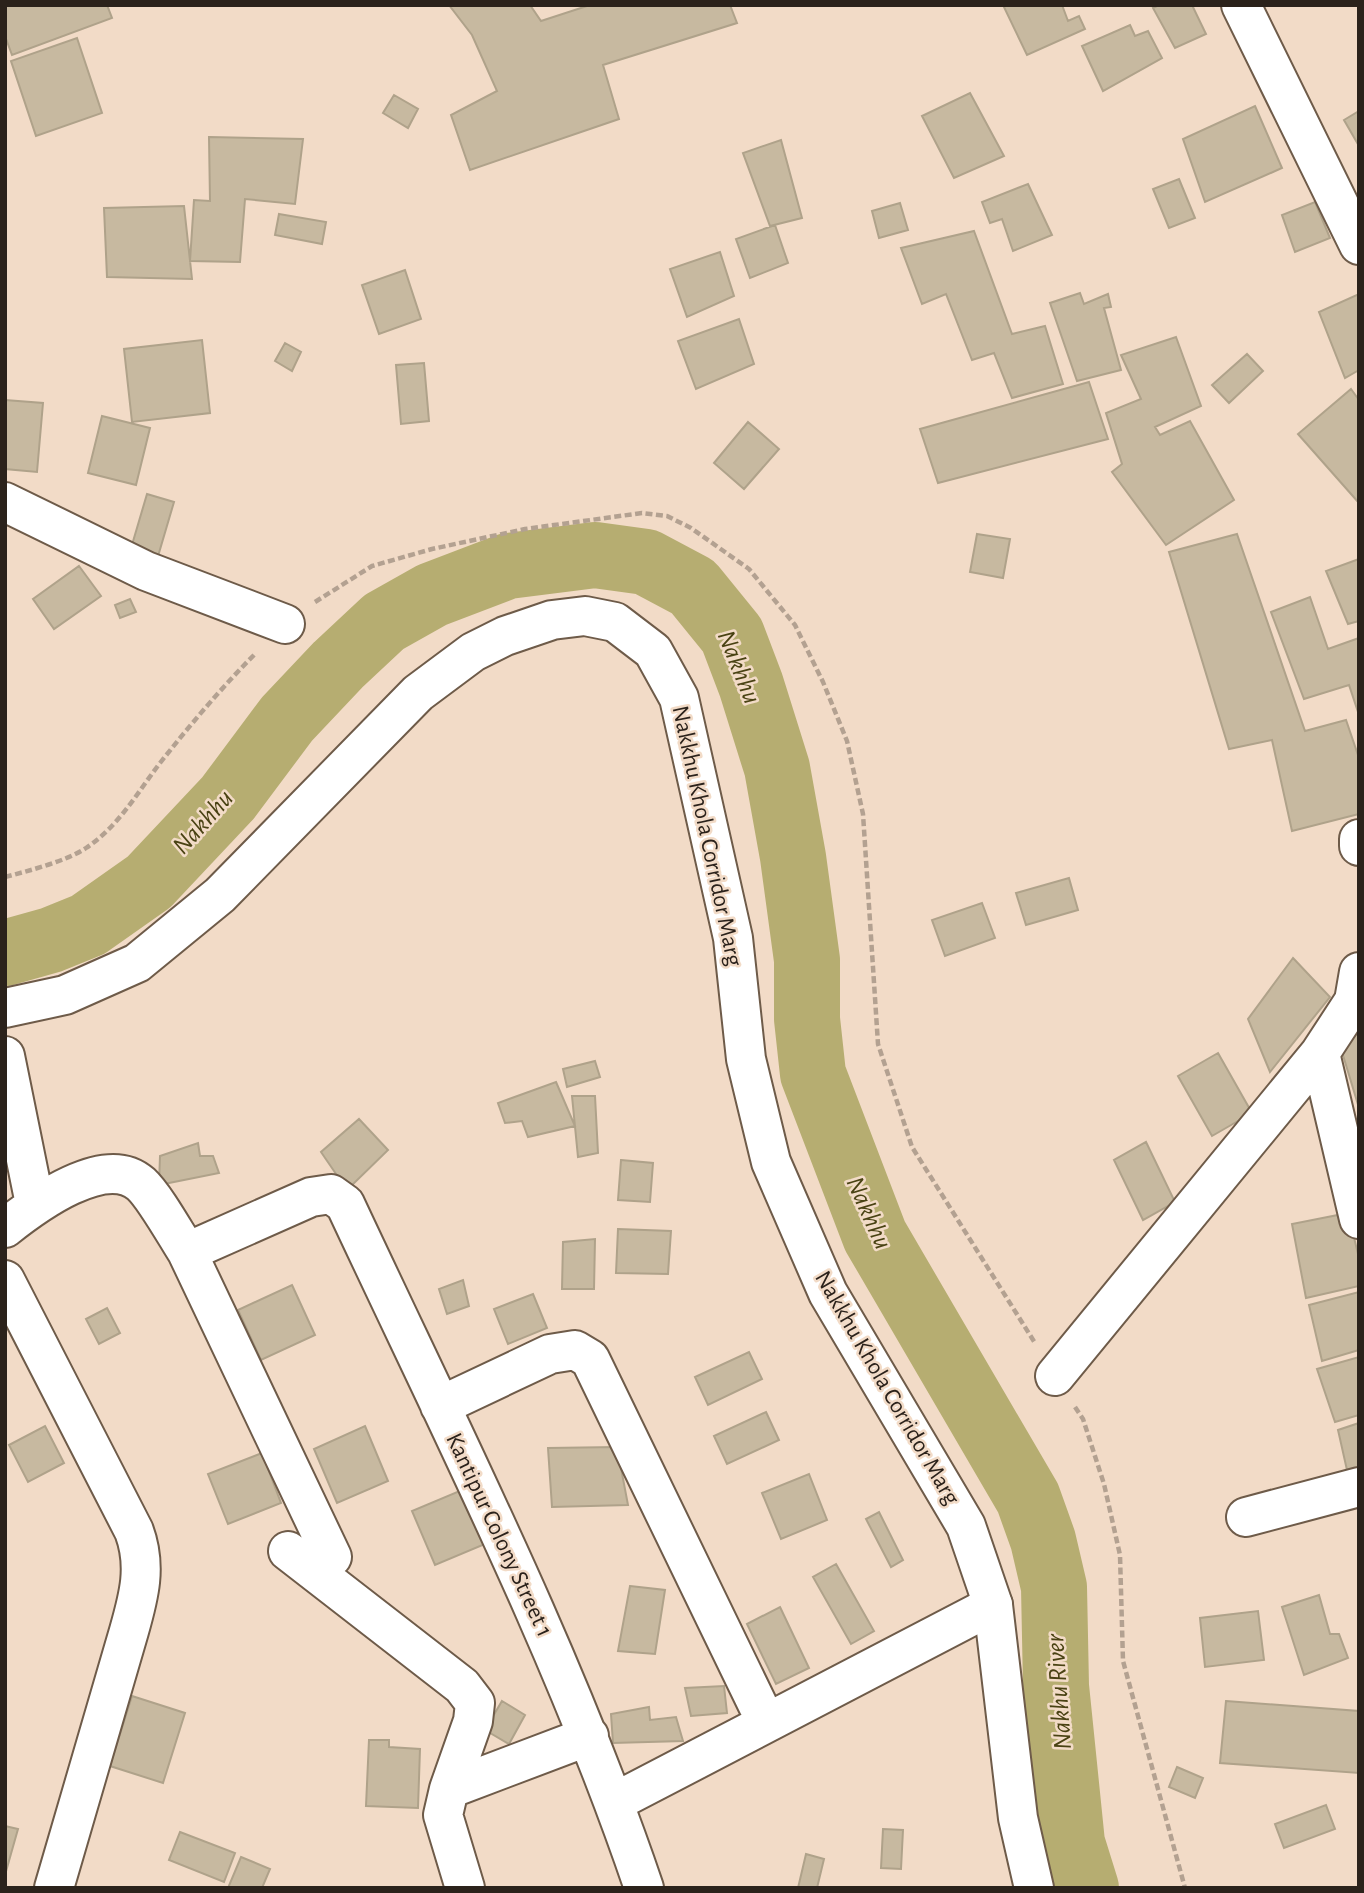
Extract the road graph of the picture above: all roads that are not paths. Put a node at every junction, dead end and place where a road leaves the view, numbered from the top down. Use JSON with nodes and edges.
{"nodes":[{"id":1,"x":1241,"y":5,"type":"edge"},
{"id":2,"x":1359,"y":245,"type":"edge"},
{"id":3,"x":5,"y":502,"type":"edge"},
{"id":4,"x":285,"y":624,"type":"dead end"},
{"id":5,"x":1359,"y":839,"type":"edge"},
{"id":6,"x":1359,"y":846,"type":"edge"},
{"id":7,"x":1359,"y":972,"type":"edge"},
{"id":8,"x":5,"y":1008,"type":"edge"},
{"id":9,"x":1320,"y":1053,"type":"junction"},
{"id":10,"x":5,"y":1056,"type":"edge"},
{"id":11,"x":35,"y":1204,"type":"junction"},
{"id":12,"x":1359,"y":1219,"type":"edge"},
{"id":13,"x":5,"y":1228,"type":"edge"},
{"id":14,"x":187,"y":1252,"type":"junction"},
{"id":15,"x":5,"y":1280,"type":"edge"},
{"id":16,"x":1055,"y":1376,"type":"dead end"},
{"id":17,"x":440,"y":1406,"type":"junction"},
{"id":18,"x":1359,"y":1487,"type":"edge"},
{"id":19,"x":1246,"y":1517,"type":"dead end"},
{"id":20,"x":288,"y":1551,"type":"dead end"},
{"id":21,"x":332,"y":1557,"type":"dead end"},
{"id":22,"x":993,"y":1605,"type":"junction"},
{"id":23,"x":766,"y":1721,"type":"junction"},
{"id":24,"x":589,"y":1736,"type":"junction"},
{"id":25,"x":449,"y":1789,"type":"junction"},
{"id":26,"x":615,"y":1802,"type":"junction"},
{"id":27,"x":54,"y":1888,"type":"edge"},
{"id":28,"x":465,"y":1888,"type":"edge"},
{"id":29,"x":644,"y":1888,"type":"edge"},
{"id":30,"x":1034,"y":1888,"type":"edge"}],
"edges":[{"from":1,"to":2,"type":"street"},
{"from":3,"to":4,"type":"street"},
{"from":5,"to":6,"type":"street"},
{"from":7,"to":9,"type":"street"},
{"from":8,"to":22,"type":"street","name":"Nakkhu Khola Corridor Marg"},
{"from":9,"to":12,"type":"street"},
{"from":9,"to":16,"type":"street"},
{"from":10,"to":11,"type":"street"},
{"from":11,"to":13,"type":"street"},
{"from":11,"to":14,"type":"street"},
{"from":14,"to":17,"type":"street","name":"Kantipur Colony Street 1"},
{"from":14,"to":21,"type":"street"},
{"from":15,"to":27,"type":"street"},
{"from":17,"to":23,"type":"street"},
{"from":17,"to":24,"type":"street","name":"Kantipur Colony Street 1"},
{"from":18,"to":19,"type":"street"},
{"from":20,"to":25,"type":"street"},
{"from":22,"to":23,"type":"street"},
{"from":22,"to":30,"type":"street","name":"Nakkhu Khola Corridor Marg"},
{"from":23,"to":26,"type":"street"},
{"from":24,"to":25,"type":"street"},
{"from":24,"to":26,"type":"street","name":"Kantipur Colony Street 1"},
{"from":25,"to":28,"type":"street"},
{"from":26,"to":29,"type":"street","name":"Kantipur Colony Street 1"}]}
